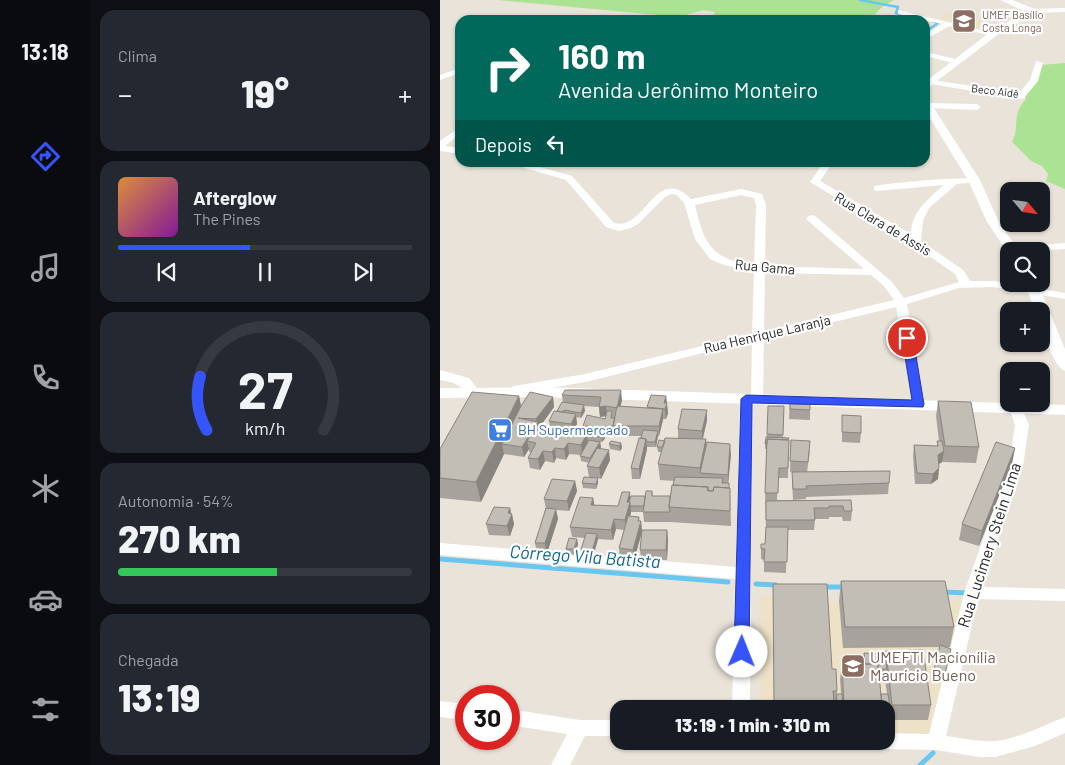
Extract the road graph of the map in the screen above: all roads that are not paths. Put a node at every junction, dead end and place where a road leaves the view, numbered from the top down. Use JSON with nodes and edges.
{"nodes":[{"id":1,"x":1004,"y":0,"type":"edge"},
{"id":2,"x":1065,"y":10,"type":"edge"},
{"id":3,"x":1032,"y":11,"type":"junction"},
{"id":4,"x":901,"y":12,"type":"dead end"},
{"id":5,"x":914,"y":15,"type":"edge"},
{"id":6,"x":930,"y":19,"type":"edge"},
{"id":7,"x":948,"y":23,"type":"junction"},
{"id":8,"x":993,"y":34,"type":"junction"},
{"id":9,"x":930,"y":35,"type":"edge"},
{"id":10,"x":930,"y":55,"type":"edge"},
{"id":11,"x":956,"y":62,"type":"junction"},
{"id":12,"x":1039,"y":63,"type":"dead end"},
{"id":13,"x":455,"y":72,"type":"edge"},
{"id":14,"x":440,"y":78,"type":"edge"},
{"id":15,"x":930,"y":81,"type":"edge"},
{"id":16,"x":930,"y":83,"type":"edge"},
{"id":17,"x":930,"y":104,"type":"edge"},
{"id":18,"x":977,"y":107,"type":"dead end"},
{"id":19,"x":930,"y":110,"type":"edge"},
{"id":20,"x":455,"y":134,"type":"edge"},
{"id":21,"x":440,"y":146,"type":"edge"},
{"id":22,"x":455,"y":150,"type":"edge"},
{"id":23,"x":528,"y":167,"type":"edge"},
{"id":24,"x":826,"y":167,"type":"edge"},
{"id":25,"x":956,"y":180,"type":"junction"},
{"id":26,"x":974,"y":180,"type":"junction"},
{"id":27,"x":876,"y":188,"type":"dead end"},
{"id":28,"x":689,"y":202,"type":"junction"},
{"id":29,"x":811,"y":218,"type":"dead end"},
{"id":30,"x":916,"y":242,"type":"junction"},
{"id":31,"x":1007,"y":242,"type":"edge"},
{"id":32,"x":1065,"y":248,"type":"edge"},
{"id":33,"x":1050,"y":249,"type":"edge"},
{"id":34,"x":1050,"y":250,"type":"edge"},
{"id":35,"x":760,"y":269,"type":"junction"},
{"id":36,"x":874,"y":272,"type":"junction"},
{"id":37,"x":966,"y":284,"type":"junction"},
{"id":38,"x":1000,"y":284,"type":"edge"},
{"id":39,"x":1034,"y":292,"type":"edge"},
{"id":40,"x":1050,"y":292,"type":"edge"},
{"id":41,"x":1065,"y":296,"type":"edge"},
{"id":42,"x":901,"y":302,"type":"junction"},
{"id":43,"x":760,"y":335,"type":"junction"},
{"id":44,"x":1065,"y":366,"type":"edge"},
{"id":45,"x":440,"y":375,"type":"edge"},
{"id":46,"x":470,"y":392,"type":"junction"},
{"id":47,"x":498,"y":392,"type":"junction"},
{"id":48,"x":440,"y":393,"type":"edge"},
{"id":49,"x":752,"y":399,"type":"junction"},
{"id":50,"x":919,"y":404,"type":"junction"},
{"id":51,"x":1000,"y":407,"type":"edge"},
{"id":52,"x":1050,"y":409,"type":"edge"},
{"id":53,"x":1065,"y":410,"type":"edge"},
{"id":54,"x":1017,"y":412,"type":"edge"},
{"id":55,"x":440,"y":549,"type":"edge"},
{"id":56,"x":743,"y":574,"type":"junction"},
{"id":57,"x":972,"y":593,"type":"junction"},
{"id":58,"x":1065,"y":595,"type":"edge"},
{"id":59,"x":740,"y":700,"type":"edge"},
{"id":60,"x":440,"y":709,"type":"edge"},
{"id":61,"x":455,"y":711,"type":"edge"},
{"id":62,"x":520,"y":719,"type":"edge"},
{"id":63,"x":1065,"y":725,"type":"edge"},
{"id":64,"x":580,"y":728,"type":"junction"},
{"id":65,"x":610,"y":728,"type":"edge"},
{"id":66,"x":895,"y":741,"type":"edge"},
{"id":67,"x":936,"y":742,"type":"junction"},
{"id":68,"x":560,"y":765,"type":"edge"}],
"edges":[{"from":1,"to":3,"type":"street"},
{"from":2,"to":3,"type":"street"},
{"from":3,"to":8,"type":"street"},
{"from":4,"to":5,"type":"street"},
{"from":6,"to":7,"type":"street"},
{"from":7,"to":8,"type":"street"},
{"from":7,"to":9,"type":"street"},
{"from":8,"to":11,"type":"street"},
{"from":10,"to":11,"type":"street"},
{"from":11,"to":15,"type":"street"},
{"from":12,"to":16,"type":"street","name":"Beco Aidê"},
{"from":13,"to":14,"type":"street"},
{"from":17,"to":18,"type":"street"},
{"from":19,"to":26,"type":"street"},
{"from":20,"to":21,"type":"street"},
{"from":21,"to":22,"type":"street"},
{"from":23,"to":28,"type":"street"},
{"from":24,"to":30,"type":"street","name":"Rua Clara de Assis"},
{"from":25,"to":26,"type":"street"},
{"from":25,"to":27,"type":"street"},
{"from":25,"to":30,"type":"street"},
{"from":26,"to":31,"type":"street"},
{"from":28,"to":35,"type":"street","name":"Rua Gama"},
{"from":28,"to":35,"type":"street"},
{"from":29,"to":36,"type":"street"},
{"from":30,"to":37,"type":"street","name":"Rua Clara de Assis"},
{"from":32,"to":33,"type":"street"},
{"from":32,"to":34,"type":"street"},
{"from":35,"to":36,"type":"street","name":"Rua Gama"},
{"from":35,"to":43,"type":"street"},
{"from":36,"to":42,"type":"street"},
{"from":37,"to":38,"type":"street","name":"Rua Henrique Laranja"},
{"from":37,"to":42,"type":"street","name":"Rua Henrique Laranja"},
{"from":39,"to":44,"type":"street"},
{"from":40,"to":41,"type":"street","name":"Rua Henrique Laranja"},
{"from":42,"to":43,"type":"street","name":"Rua Henrique Laranja"},
{"from":42,"to":50,"type":"street"},
{"from":43,"to":47,"type":"street","name":"Rua Henrique Laranja"},
{"from":43,"to":49,"type":"street"},
{"from":45,"to":46,"type":"street"},
{"from":46,"to":47,"type":"street"},
{"from":46,"to":48,"type":"street"},
{"from":47,"to":49,"type":"street"},
{"from":49,"to":50,"type":"street"},
{"from":49,"to":56,"type":"street"},
{"from":50,"to":51,"type":"street"},
{"from":52,"to":53,"type":"street"},
{"from":54,"to":57,"type":"street","name":"Rua Lucimery Stein Lima"},
{"from":55,"to":56,"type":"street"},
{"from":56,"to":59,"type":"street"},
{"from":57,"to":58,"type":"street"},
{"from":57,"to":67,"type":"street","name":"Rua Lucimery Stein Lima"},
{"from":60,"to":61,"type":"street"},
{"from":62,"to":64,"type":"street"},
{"from":63,"to":67,"type":"street"},
{"from":64,"to":65,"type":"street"},
{"from":64,"to":68,"type":"street"},
{"from":66,"to":67,"type":"street"}]}
